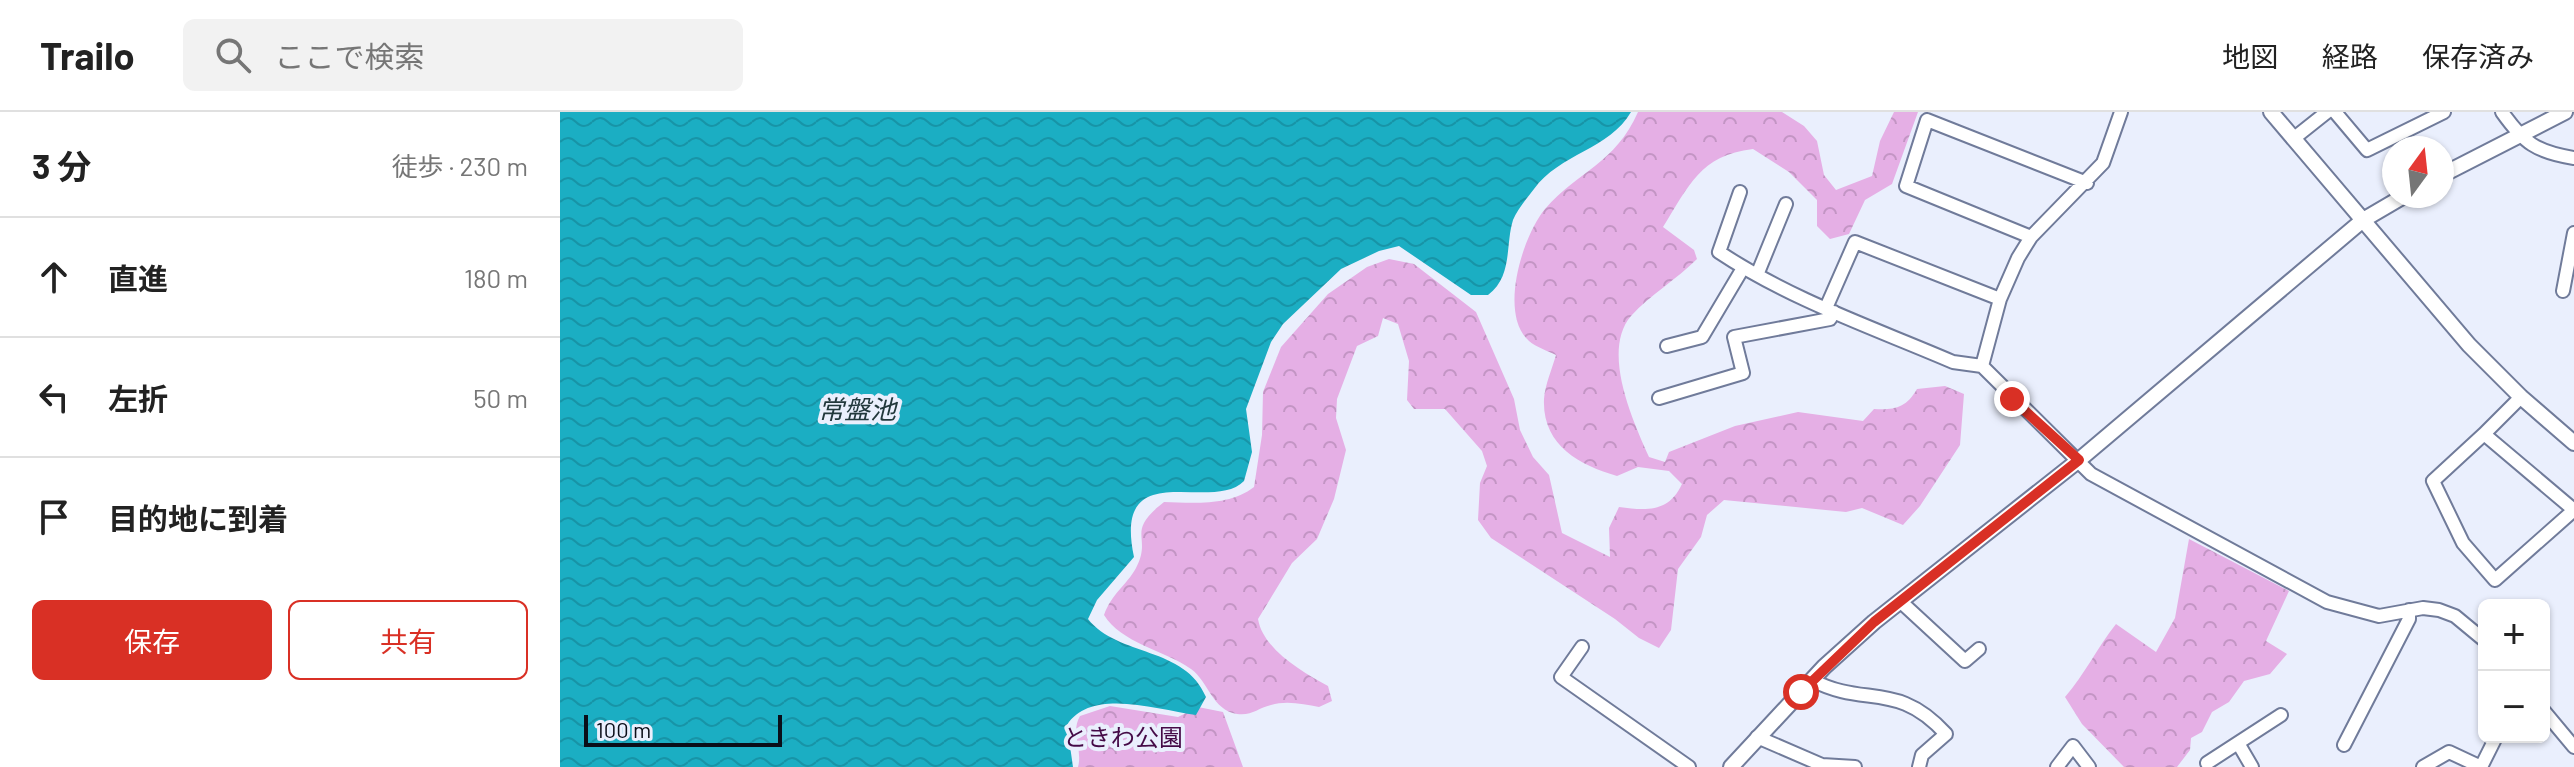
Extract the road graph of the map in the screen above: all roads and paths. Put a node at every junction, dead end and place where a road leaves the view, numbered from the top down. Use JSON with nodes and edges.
{"nodes":[{"id":1,"x":2121,"y":112,"type":"edge"},
{"id":2,"x":2271,"y":112,"type":"edge"},
{"id":3,"x":2327,"y":112,"type":"edge"},
{"id":4,"x":2335,"y":112,"type":"edge"},
{"id":5,"x":2444,"y":112,"type":"edge"},
{"id":6,"x":2502,"y":112,"type":"edge"},
{"id":7,"x":2565,"y":112,"type":"edge"},
{"id":8,"x":2520,"y":137,"type":"junction"},
{"id":9,"x":2293,"y":139,"type":"junction"},
{"id":10,"x":2574,"y":158,"type":"edge"},
{"id":11,"x":2454,"y":169,"type":"edge"},
{"id":12,"x":2087,"y":183,"type":"junction"},
{"id":13,"x":1740,"y":192,"type":"dead end"},
{"id":14,"x":1786,"y":204,"type":"dead end"},
{"id":15,"x":2384,"y":208,"type":"edge"},
{"id":16,"x":2363,"y":220,"type":"junction"},
{"id":17,"x":2574,"y":233,"type":"edge"},
{"id":18,"x":2031,"y":237,"type":"junction"},
{"id":19,"x":1743,"y":268,"type":"junction"},
{"id":20,"x":1757,"y":275,"type":"junction"},
{"id":21,"x":2563,"y":291,"type":"dead end"},
{"id":22,"x":2000,"y":299,"type":"junction"},
{"id":23,"x":1830,"y":310,"type":"junction"},
{"id":24,"x":1667,"y":346,"type":"dead end"},
{"id":25,"x":1982,"y":366,"type":"junction"},
{"id":26,"x":2521,"y":397,"type":"junction"},
{"id":27,"x":1659,"y":398,"type":"dead end"},
{"id":28,"x":2484,"y":434,"type":"junction"},
{"id":29,"x":2574,"y":443,"type":"edge"},
{"id":30,"x":2079,"y":460,"type":"junction"},
{"id":31,"x":2574,"y":510,"type":"edge"},
{"id":32,"x":1900,"y":601,"type":"junction"},
{"id":33,"x":2409,"y":610,"type":"junction"},
{"id":34,"x":2478,"y":635,"type":"edge"},
{"id":35,"x":1582,"y":647,"type":"dead end"},
{"id":36,"x":1979,"y":649,"type":"dead end"},
{"id":37,"x":1812,"y":680,"type":"junction"},
{"id":38,"x":2281,"y":715,"type":"dead end"},
{"id":39,"x":2550,"y":718,"type":"edge"},
{"id":40,"x":1757,"y":737,"type":"junction"},
{"id":41,"x":2238,"y":743,"type":"junction"},
{"id":42,"x":2493,"y":743,"type":"edge"},
{"id":43,"x":2344,"y":745,"type":"dead end"},
{"id":44,"x":2574,"y":747,"type":"edge"},
{"id":45,"x":2205,"y":761,"type":"edge"},
{"id":46,"x":1822,"y":766,"type":"edge"},
{"id":47,"x":1689,"y":767,"type":"edge"},
{"id":48,"x":1731,"y":767,"type":"edge"},
{"id":49,"x":1855,"y":767,"type":"edge"},
{"id":50,"x":1919,"y":767,"type":"edge"},
{"id":51,"x":2057,"y":767,"type":"edge"},
{"id":52,"x":2089,"y":767,"type":"edge"},
{"id":53,"x":2252,"y":767,"type":"edge"},
{"id":54,"x":2423,"y":767,"type":"edge"}],
"edges":[{"from":1,"to":12,"type":"street"},
{"from":2,"to":9,"type":"street"},
{"from":3,"to":9,"type":"street"},
{"from":4,"to":5,"type":"street"},
{"from":6,"to":8,"type":"street"},
{"from":7,"to":8,"type":"street"},
{"from":8,"to":10,"type":"street"},
{"from":8,"to":11,"type":"street"},
{"from":9,"to":16,"type":"street"},
{"from":12,"to":18,"type":"street"},
{"from":12,"to":18,"type":"street"},
{"from":13,"to":19,"type":"street"},
{"from":14,"to":20,"type":"street"},
{"from":15,"to":16,"type":"street"},
{"from":16,"to":26,"type":"street"},
{"from":16,"to":30,"type":"street"},
{"from":17,"to":21,"type":"street"},
{"from":18,"to":22,"type":"street"},
{"from":19,"to":20,"type":"street"},
{"from":19,"to":24,"type":"street"},
{"from":20,"to":23,"type":"street"},
{"from":22,"to":23,"type":"street"},
{"from":22,"to":25,"type":"street"},
{"from":23,"to":25,"type":"street"},
{"from":23,"to":27,"type":"street"},
{"from":25,"to":30,"type":"street"},
{"from":26,"to":28,"type":"street"},
{"from":26,"to":29,"type":"street"},
{"from":28,"to":31,"type":"street"},
{"from":28,"to":31,"type":"street"},
{"from":30,"to":32,"type":"street"},
{"from":30,"to":33,"type":"street"},
{"from":32,"to":36,"type":"street"},
{"from":32,"to":37,"type":"street"},
{"from":33,"to":34,"type":"street"},
{"from":33,"to":43,"type":"street"},
{"from":35,"to":47,"type":"street"},
{"from":37,"to":40,"type":"street"},
{"from":37,"to":50,"type":"street"},
{"from":38,"to":41,"type":"street"},
{"from":39,"to":44,"type":"street"},
{"from":40,"to":46,"type":"street"},
{"from":40,"to":48,"type":"street"},
{"from":41,"to":45,"type":"street"},
{"from":41,"to":53,"type":"street"},
{"from":42,"to":54,"type":"street"},
{"from":46,"to":49,"type":"street"},
{"from":51,"to":52,"type":"street"}]}
